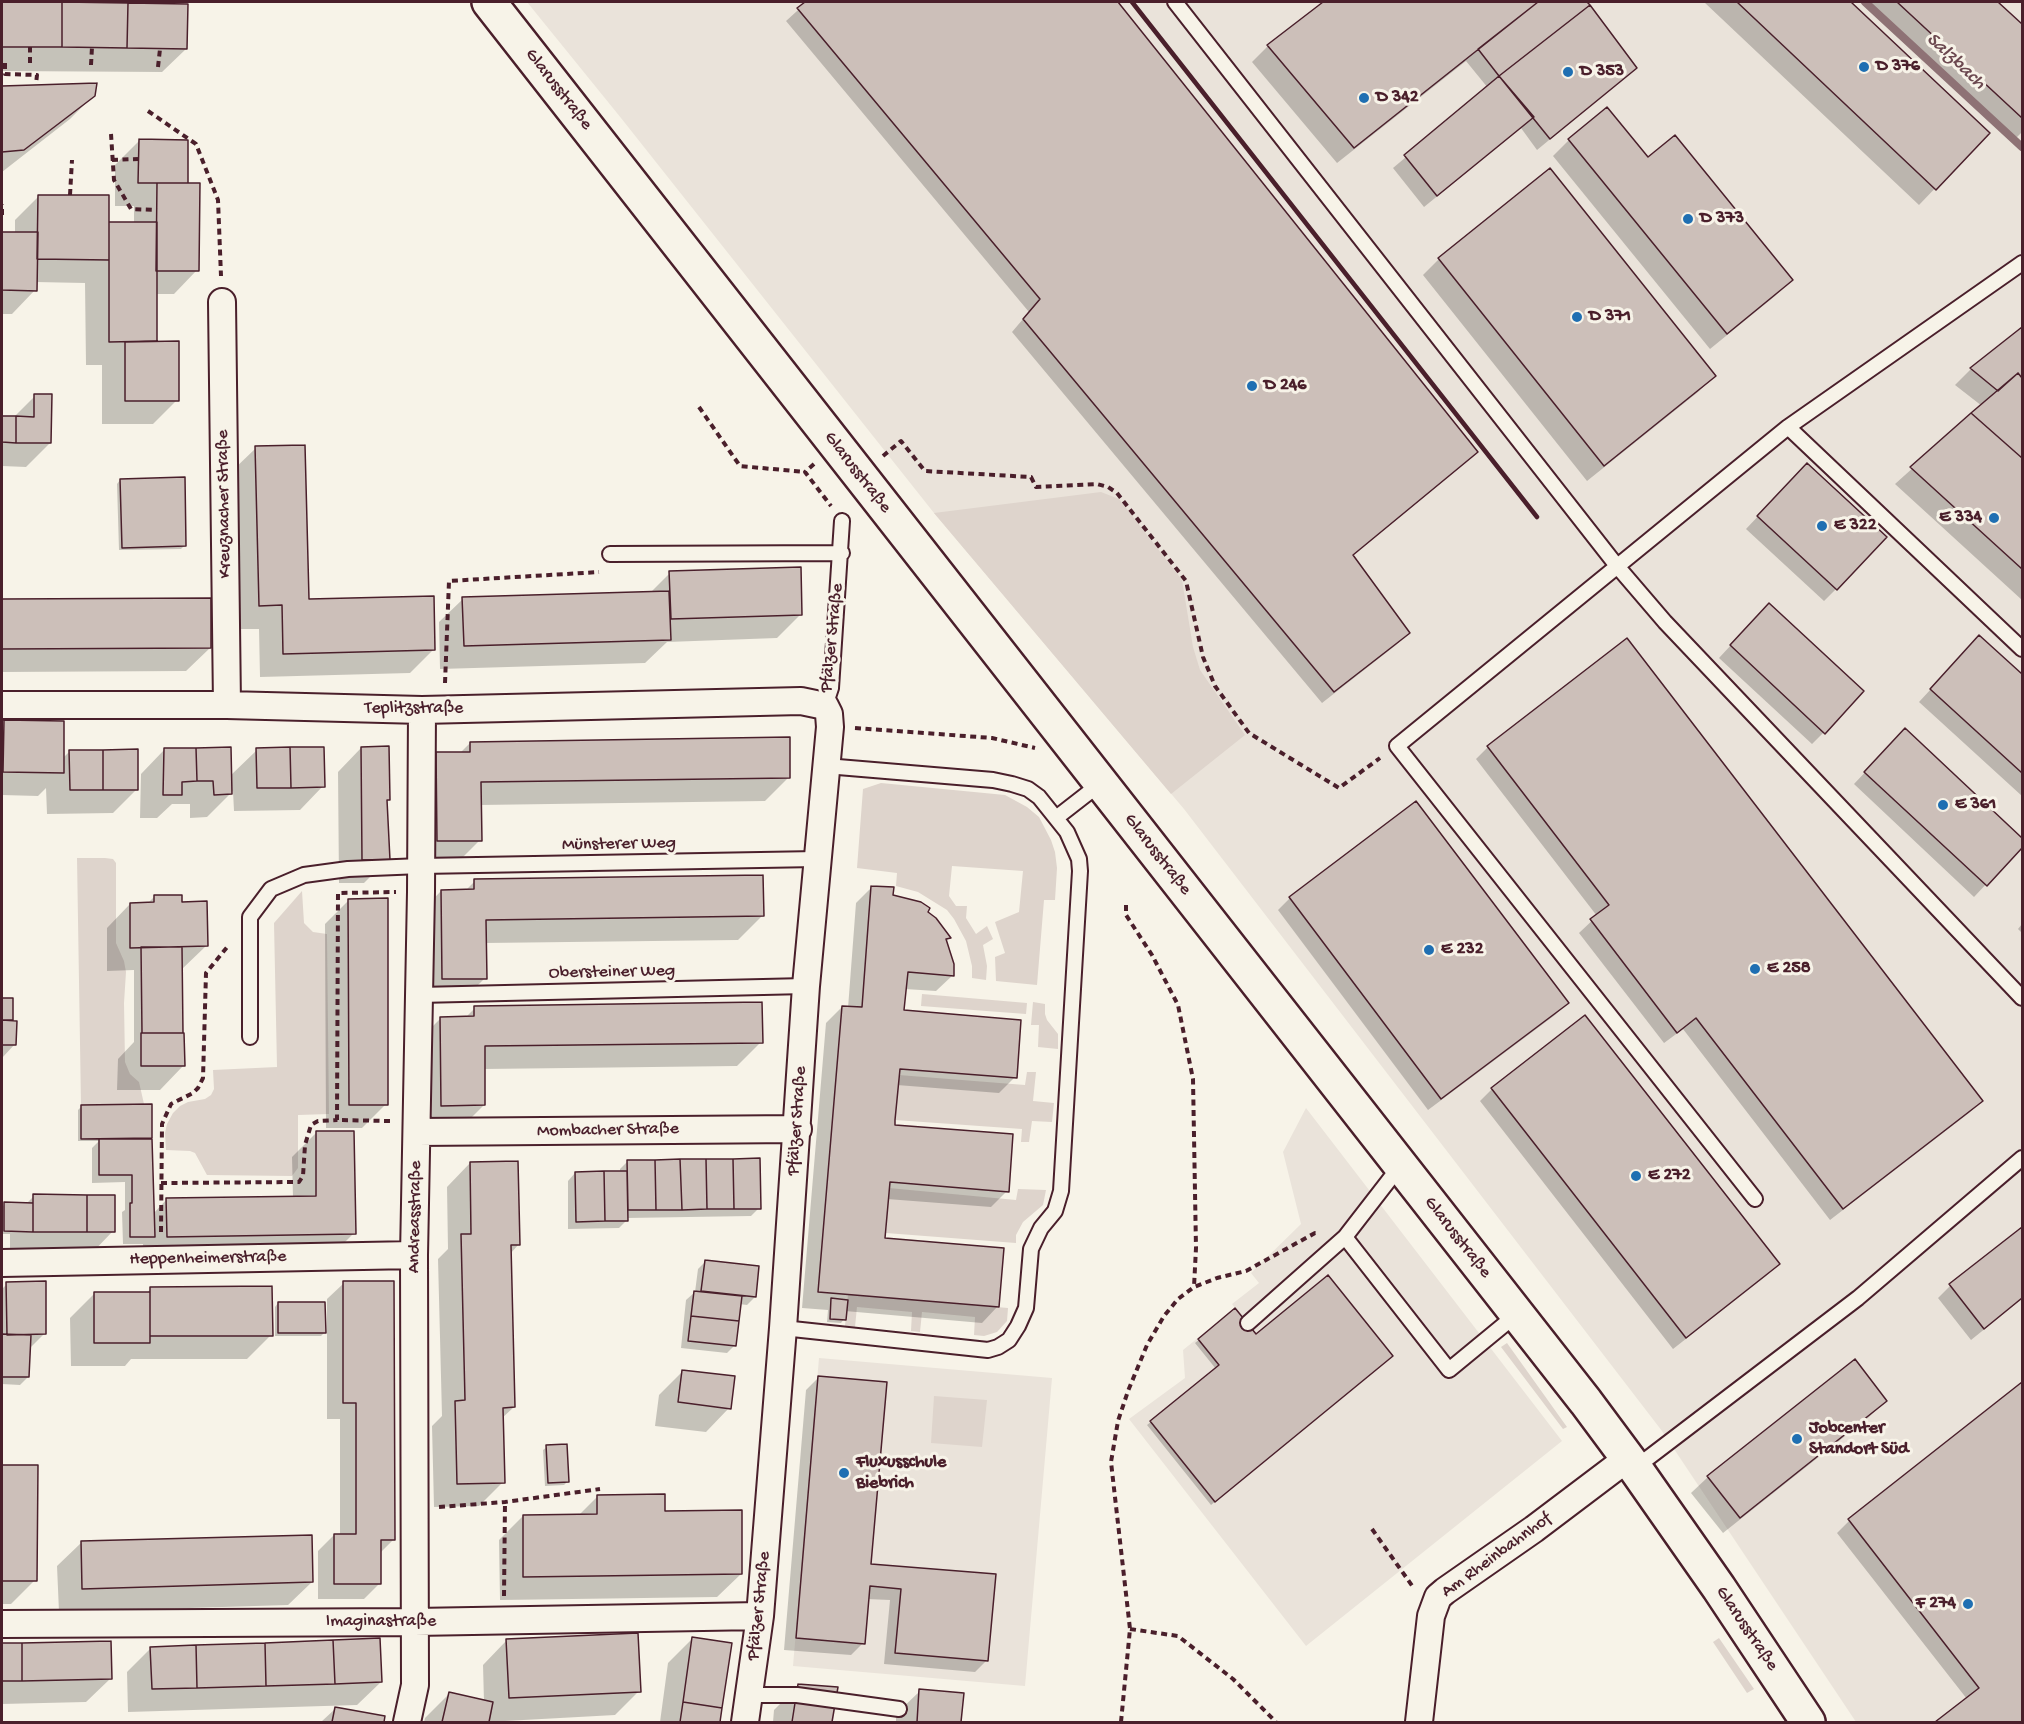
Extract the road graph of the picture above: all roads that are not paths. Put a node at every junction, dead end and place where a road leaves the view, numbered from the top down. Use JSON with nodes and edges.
{"nodes":[{"id":1,"x":489,"y":2,"type":"edge"},
{"id":2,"x":1175,"y":2,"type":"edge"},
{"id":3,"x":2022,"y":263,"type":"edge"},
{"id":4,"x":222,"y":302,"type":"road end"},
{"id":5,"x":1788,"y":427,"type":"junction"},
{"id":6,"x":842,"y":521,"type":"road end"},
{"id":7,"x":842,"y":553,"type":"junction"},
{"id":8,"x":610,"y":554,"type":"road end"},
{"id":9,"x":1617,"y":566,"type":"junction"},
{"id":10,"x":2022,"y":649,"type":"edge"},
{"id":11,"x":2,"y":705,"type":"edge"},
{"id":12,"x":227,"y":705,"type":"junction"},
{"id":13,"x":433,"y":710,"type":"junction"},
{"id":14,"x":828,"y":716,"type":"junction"},
{"id":15,"x":826,"y":766,"type":"junction"},
{"id":16,"x":1101,"y":783,"type":"junction"},
{"id":17,"x":1056,"y":818,"type":"junction"},
{"id":18,"x":817,"y":859,"type":"junction"},
{"id":19,"x":421,"y":866,"type":"junction"},
{"id":20,"x":806,"y":986,"type":"junction"},
{"id":21,"x":419,"y":995,"type":"junction"},
{"id":22,"x":2022,"y":998,"type":"edge"},
{"id":23,"x":250,"y":1037,"type":"dead end"},
{"id":24,"x":418,"y":1127,"type":"junction"},
{"id":25,"x":798,"y":1129,"type":"junction"},
{"id":26,"x":2022,"y":1158,"type":"edge"},
{"id":27,"x":1401,"y":1166,"type":"junction"},
{"id":28,"x":1755,"y":1199,"type":"dead end"},
{"id":29,"x":1345,"y":1237,"type":"junction"},
{"id":30,"x":414,"y":1255,"type":"junction"},
{"id":31,"x":2,"y":1263,"type":"edge"},
{"id":32,"x":1517,"y":1314,"type":"junction"},
{"id":33,"x":1248,"y":1323,"type":"dead end"},
{"id":34,"x":783,"y":1328,"type":"junction"},
{"id":35,"x":1632,"y":1463,"type":"junction"},
{"id":36,"x":760,"y":1616,"type":"junction"},
{"id":37,"x":415,"y":1622,"type":"junction"},
{"id":38,"x":2,"y":1624,"type":"edge"},
{"id":39,"x":749,"y":1695,"type":"junction"},
{"id":40,"x":899,"y":1709,"type":"dead end"},
{"id":41,"x":407,"y":1722,"type":"edge"},
{"id":42,"x":745,"y":1722,"type":"edge"},
{"id":43,"x":1419,"y":1722,"type":"edge"},
{"id":44,"x":1808,"y":1722,"type":"edge"}],
"edges":[{"from":1,"to":16,"type":"street","name":"Glarusstraße"},
{"from":2,"to":9,"type":"lane"},
{"from":3,"to":5,"type":"lane"},
{"from":4,"to":12,"type":"street","name":"Kreuznacher Straße"},
{"from":5,"to":9,"type":"lane"},
{"from":5,"to":10,"type":"lane"},
{"from":6,"to":7,"type":"lane","name":"Pfälzer Straße"},
{"from":7,"to":8,"type":"lane"},
{"from":7,"to":14,"type":"lane","name":"Pfälzer Straße"},
{"from":9,"to":22,"type":"lane"},
{"from":9,"to":28,"type":"lane"},
{"from":11,"to":12,"type":"street","name":"Teplitzstraße"},
{"from":12,"to":13,"type":"street","name":"Teplitzstraße"},
{"from":13,"to":14,"type":"street","name":"Teplitzstraße"},
{"from":13,"to":19,"type":"street","name":"Andreasstraße"},
{"from":14,"to":15,"type":"street","name":"Pfälzer Straße"},
{"from":15,"to":17,"type":"lane"},
{"from":15,"to":18,"type":"street","name":"Pfälzer Straße"},
{"from":16,"to":17,"type":"lane"},
{"from":16,"to":27,"type":"street","name":"Glarusstraße"},
{"from":17,"to":34,"type":"lane"},
{"from":18,"to":19,"type":"lane","name":"Münsterer Weg"},
{"from":18,"to":20,"type":"street","name":"Pfälzer Straße"},
{"from":19,"to":21,"type":"street","name":"Andreasstraße"},
{"from":19,"to":23,"type":"lane","name":"Münsterer Weg"},
{"from":20,"to":21,"type":"lane","name":"Obersteiner Weg"},
{"from":20,"to":25,"type":"street","name":"Pfälzer Straße"},
{"from":21,"to":24,"type":"street","name":"Andreasstraße"},
{"from":24,"to":25,"type":"street","name":"Mombacher Straße"},
{"from":24,"to":30,"type":"street","name":"Andreasstraße"},
{"from":25,"to":34,"type":"street","name":"Pfälzer Straße"},
{"from":26,"to":35,"type":"lane"},
{"from":27,"to":29,"type":"lane"},
{"from":27,"to":32,"type":"street","name":"Glarusstraße"},
{"from":29,"to":32,"type":"lane"},
{"from":29,"to":33,"type":"lane"},
{"from":30,"to":31,"type":"street","name":"Heppenheimerstraße"},
{"from":30,"to":37,"type":"street","name":"Andreasstraße"},
{"from":32,"to":35,"type":"street","name":"Glarusstraße"},
{"from":34,"to":36,"type":"street","name":"Pfälzer Straße"},
{"from":35,"to":43,"type":"street","name":"Am Rheinbahnhof"},
{"from":35,"to":44,"type":"street","name":"Glarusstraße"},
{"from":36,"to":37,"type":"street","name":"Imaginastraße"},
{"from":36,"to":39,"type":"street","name":"Pfälzer Straße"},
{"from":37,"to":38,"type":"street","name":"Imaginastraße"},
{"from":37,"to":41,"type":"street","name":"Andreasstraße"},
{"from":39,"to":40,"type":"lane"},
{"from":39,"to":42,"type":"street","name":"Pfälzer Straße"}]}
